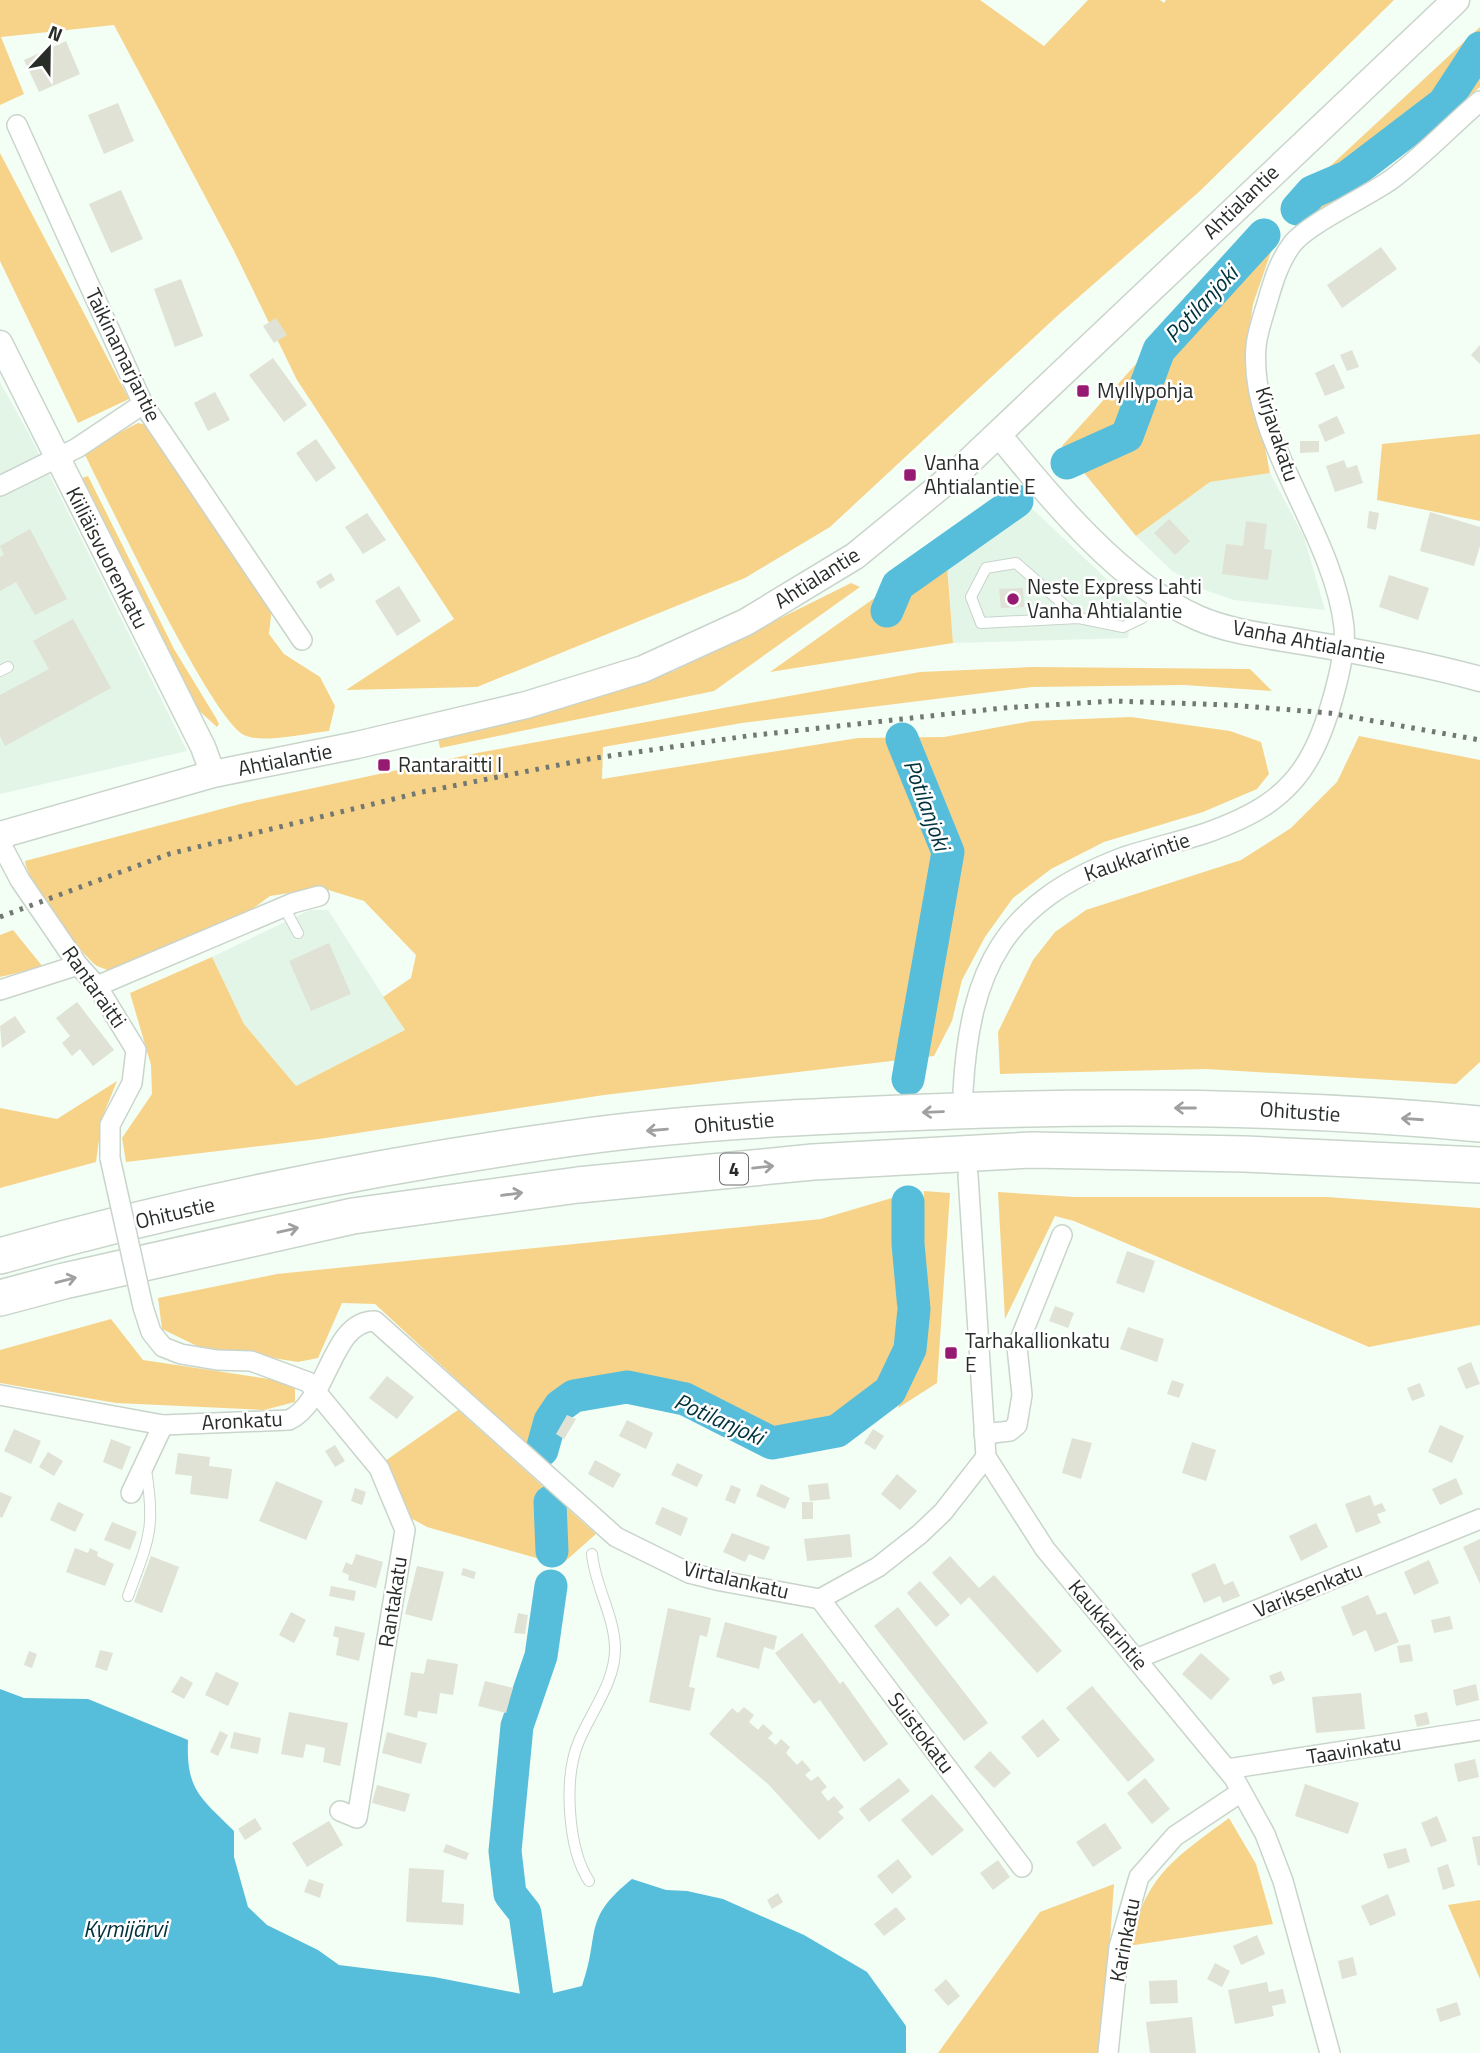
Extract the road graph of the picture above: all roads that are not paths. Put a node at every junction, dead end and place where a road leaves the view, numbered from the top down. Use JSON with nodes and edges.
{"nodes":[{"id":1,"x":1455,"y":0,"type":"edge"},
{"id":2,"x":1480,"y":101,"type":"edge"},
{"id":3,"x":18,"y":125,"type":"dead end"},
{"id":4,"x":0,"y":342,"type":"edge"},
{"id":5,"x":142,"y":404,"type":"junction"},
{"id":6,"x":999,"y":435,"type":"junction"},
{"id":7,"x":57,"y":459,"type":"junction"},
{"id":8,"x":0,"y":486,"type":"edge"},
{"id":9,"x":1159,"y":597,"type":"junction"},
{"id":10,"x":1079,"y":618,"type":"junction"},
{"id":11,"x":302,"y":640,"type":"dead end"},
{"id":12,"x":1341,"y":649,"type":"junction"},
{"id":13,"x":1480,"y":679,"type":"edge"},
{"id":14,"x":213,"y":774,"type":"junction"},
{"id":15,"x":0,"y":835,"type":"edge"},
{"id":16,"x":0,"y":842,"type":"edge"},
{"id":17,"x":319,"y":896,"type":"dead end"},
{"id":18,"x":284,"y":907,"type":"junction"},
{"id":19,"x":298,"y":933,"type":"dead end"},
{"id":20,"x":78,"y":965,"type":"junction"},
{"id":21,"x":97,"y":986,"type":"junction"},
{"id":22,"x":0,"y":990,"type":"edge"},
{"id":23,"x":963,"y":1091,"type":"dead end"},
{"id":24,"x":1480,"y":1124,"type":"edge"},
{"id":25,"x":1480,"y":1165,"type":"edge"},
{"id":26,"x":968,"y":1175,"type":"dead end"},
{"id":27,"x":1062,"y":1234,"type":"dead end"},
{"id":28,"x":0,"y":1256,"type":"edge"},
{"id":29,"x":0,"y":1298,"type":"edge"},
{"id":30,"x":353,"y":1327,"type":"joint"},
{"id":31,"x":318,"y":1392,"type":"junction"},
{"id":32,"x":0,"y":1395,"type":"edge"},
{"id":33,"x":163,"y":1425,"type":"junction"},
{"id":34,"x":984,"y":1434,"type":"junction"},
{"id":35,"x":986,"y":1457,"type":"junction"},
{"id":36,"x":145,"y":1466,"type":"junction"},
{"id":37,"x":131,"y":1493,"type":"dead end"},
{"id":38,"x":1480,"y":1519,"type":"edge"},
{"id":39,"x":593,"y":1554,"type":"dead end"},
{"id":40,"x":128,"y":1596,"type":"dead end"},
{"id":41,"x":820,"y":1598,"type":"junction"},
{"id":42,"x":1136,"y":1659,"type":"junction"},
{"id":43,"x":1480,"y":1730,"type":"edge"},
{"id":44,"x":1227,"y":1769,"type":"junction"},
{"id":45,"x":1241,"y":1792,"type":"junction"},
{"id":46,"x":340,"y":1811,"type":"dead end"},
{"id":47,"x":1022,"y":1867,"type":"dead end"},
{"id":48,"x":589,"y":1881,"type":"dead end"},
{"id":49,"x":1108,"y":2053,"type":"edge"},
{"id":50,"x":1330,"y":2053,"type":"edge"}],
"edges":[{"from":1,"to":6,"type":"main road","name":"Ahtialantie"},
{"from":2,"to":12,"type":"street","name":"Kirjavakatu"},
{"from":3,"to":5,"type":"street","name":"Taikinamarjantie"},
{"from":4,"to":7,"type":"street","name":"Kiiliäisvuorenkatu"},
{"from":5,"to":7,"type":"street"},
{"from":5,"to":11,"type":"street","name":"Taikinamarjantie"},
{"from":6,"to":9,"type":"street","name":"Vanha Ahtialantie"},
{"from":6,"to":14,"type":"main road","name":"Ahtialantie"},
{"from":7,"to":8,"type":"street"},
{"from":7,"to":14,"type":"street","name":"Kiiliäisvuorenkatu"},
{"from":9,"to":10,"type":"lane"},
{"from":9,"to":12,"type":"street","name":"Vanha Ahtialantie"},
{"from":10,"to":10,"type":"lane"},
{"from":12,"to":13,"type":"street","name":"Vanha Ahtialantie"},
{"from":12,"to":23,"type":"street","name":"Kaukkarintie"},
{"from":14,"to":15,"type":"main road","name":"Ahtialantie"},
{"from":16,"to":20,"type":"street","name":"Rantaraitti"},
{"from":17,"to":18,"type":"street"},
{"from":18,"to":19,"type":"lane"},
{"from":18,"to":21,"type":"street"},
{"from":20,"to":21,"type":"street","name":"Rantaraitti"},
{"from":20,"to":22,"type":"street"},
{"from":21,"to":31,"type":"street","name":"Rantaraitti","bridge":true},
{"from":24,"to":28,"type":"highway","name":"Ohitustie","number":"4","one_way":true},
{"from":29,"to":25,"type":"highway","name":"Ohitustie","number":"4","one_way":true},
{"from":26,"to":34,"type":"street","name":"Kaukkarintie"},
{"from":27,"to":34,"type":"street"},
{"from":30,"to":31,"type":"street","name":"Aronkatu"},
{"from":30,"to":41,"type":"street","name":"Virtalankatu"},
{"from":31,"to":33,"type":"street","name":"Aronkatu"},
{"from":31,"to":46,"type":"street","name":"Rantakatu"},
{"from":32,"to":33,"type":"street","name":"Aronkatu"},
{"from":33,"to":36,"type":"street"},
{"from":34,"to":35,"type":"street","name":"Kaukkarintie"},
{"from":35,"to":41,"type":"street"},
{"from":35,"to":42,"type":"street","name":"Kaukkarintie"},
{"from":36,"to":37,"type":"street"},
{"from":36,"to":40,"type":"lane"},
{"from":38,"to":42,"type":"street","name":"Variksenkatu"},
{"from":39,"to":48,"type":"lane"},
{"from":41,"to":47,"type":"street","name":"Suistokatu"},
{"from":42,"to":44,"type":"street","name":"Kaukkarintie"},
{"from":43,"to":44,"type":"street","name":"Taavinkatu"},
{"from":44,"to":45,"type":"street","name":"Kaukkarintie"},
{"from":45,"to":49,"type":"street","name":"Karinkatu"},
{"from":45,"to":50,"type":"street","name":"Kaukkarintie"}]}
